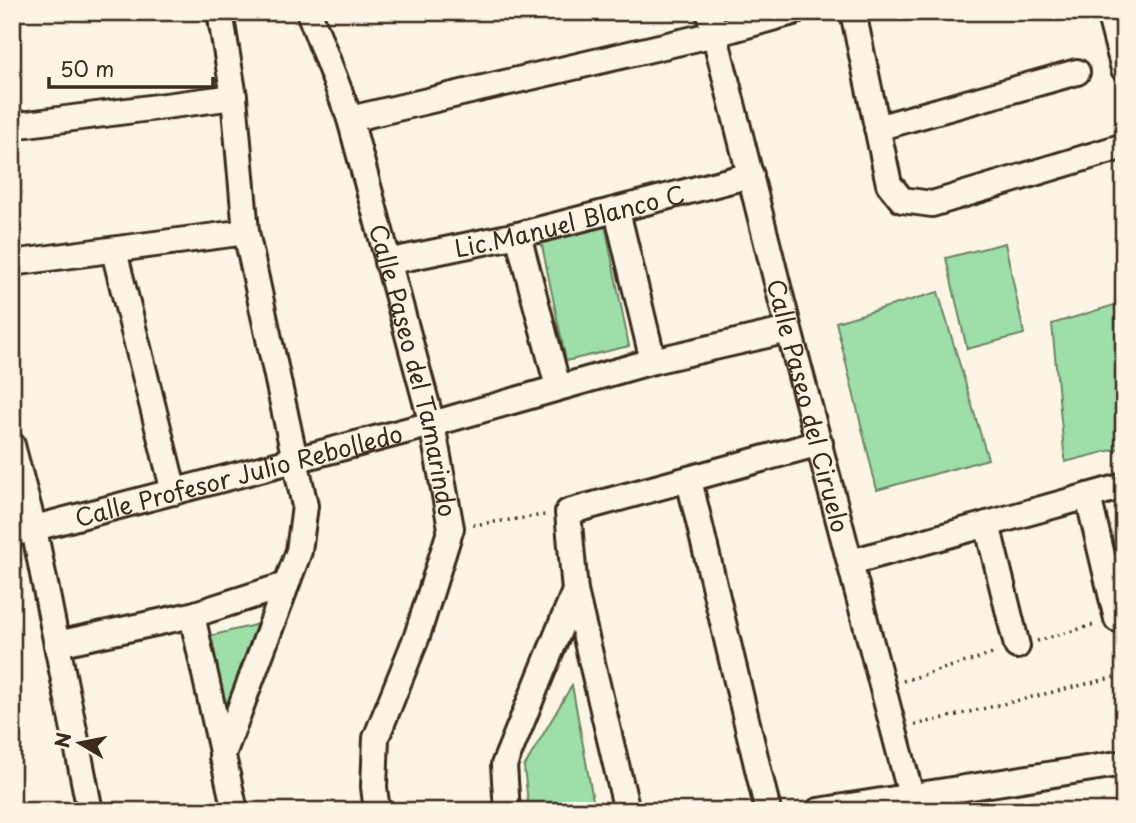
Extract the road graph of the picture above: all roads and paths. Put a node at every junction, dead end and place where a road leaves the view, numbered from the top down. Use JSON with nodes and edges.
{"nodes":[{"id":1,"x":220,"y":12,"type":"edge"},
{"id":2,"x":309,"y":12,"type":"edge"},
{"id":3,"x":793,"y":12,"type":"edge"},
{"id":4,"x":853,"y":12,"type":"edge"},
{"id":5,"x":1109,"y":12,"type":"edge"},
{"id":6,"x":712,"y":23,"type":"edge"},
{"id":7,"x":1124,"y":69,"type":"edge"},
{"id":8,"x":1077,"y":72,"type":"dead end"},
{"id":9,"x":234,"y":97,"type":"junction"},
{"id":10,"x":350,"y":119,"type":"junction"},
{"id":11,"x":12,"y":126,"type":"edge"},
{"id":12,"x":877,"y":128,"type":"junction"},
{"id":13,"x":1124,"y":146,"type":"edge"},
{"id":14,"x":751,"y":175,"type":"junction"},
{"id":15,"x":617,"y":211,"type":"junction"},
{"id":16,"x":246,"y":232,"type":"junction"},
{"id":17,"x":518,"y":235,"type":"junction"},
{"id":18,"x":114,"y":251,"type":"junction"},
{"id":19,"x":387,"y":262,"type":"junction"},
{"id":20,"x":12,"y":263,"type":"edge"},
{"id":21,"x":789,"y":330,"type":"junction"},
{"id":22,"x":653,"y":361,"type":"junction"},
{"id":23,"x":558,"y":387,"type":"junction"},
{"id":24,"x":432,"y":424,"type":"junction"},
{"id":25,"x":820,"y":443,"type":"junction"},
{"id":26,"x":12,"y":445,"type":"edge"},
{"id":27,"x":297,"y":458,"type":"junction"},
{"id":28,"x":689,"y":480,"type":"junction"},
{"id":29,"x":1124,"y":486,"type":"edge"},
{"id":30,"x":174,"y":492,"type":"junction"},
{"id":31,"x":1088,"y":495,"type":"junction"},
{"id":32,"x":568,"y":512,"type":"junction"},
{"id":33,"x":987,"y":524,"type":"junction"},
{"id":34,"x":451,"y":528,"type":"junction"},
{"id":35,"x":23,"y":532,"type":"edge"},
{"id":36,"x":850,"y":562,"type":"junction"},
{"id":37,"x":286,"y":585,"type":"junction"},
{"id":38,"x":575,"y":591,"type":"junction"},
{"id":39,"x":192,"y":615,"type":"junction"},
{"id":40,"x":1117,"y":619,"type":"dead end"},
{"id":41,"x":57,"y":644,"type":"junction"},
{"id":42,"x":1017,"y":646,"type":"dead end"},
{"id":43,"x":1124,"y":675,"type":"edge"},
{"id":44,"x":896,"y":730,"type":"junction"},
{"id":45,"x":222,"y":757,"type":"junction"},
{"id":46,"x":1124,"y":763,"type":"edge"},
{"id":47,"x":914,"y":804,"type":"edge"},
{"id":48,"x":90,"y":811,"type":"edge"},
{"id":49,"x":235,"y":811,"type":"edge"},
{"id":50,"x":377,"y":811,"type":"edge"},
{"id":51,"x":508,"y":811,"type":"edge"},
{"id":52,"x":627,"y":811,"type":"edge"},
{"id":53,"x":768,"y":811,"type":"edge"},
{"id":54,"x":818,"y":811,"type":"edge"}],
"edges":[{"from":1,"to":9,"type":"street"},
{"from":2,"to":10,"type":"street","name":"Calle Paseo del Tamarindo"},
{"from":3,"to":6,"type":"street"},
{"from":4,"to":12,"type":"street"},
{"from":5,"to":7,"type":"street"},
{"from":6,"to":10,"type":"street"},
{"from":6,"to":14,"type":"street","name":"Calle Paseo del Ciruelo"},
{"from":8,"to":12,"type":"street"},
{"from":9,"to":11,"type":"street"},
{"from":9,"to":16,"type":"street"},
{"from":10,"to":19,"type":"street","name":"Calle Paseo del Tamarindo"},
{"from":12,"to":13,"type":"street"},
{"from":14,"to":15,"type":"street","name":"Lic.Manuel Blanco C"},
{"from":14,"to":21,"type":"street","name":"Calle Paseo del Ciruelo"},
{"from":15,"to":17,"type":"street","name":"Lic.Manuel Blanco C"},
{"from":15,"to":22,"type":"street"},
{"from":16,"to":18,"type":"street"},
{"from":16,"to":27,"type":"street"},
{"from":17,"to":19,"type":"street","name":"Lic.Manuel Blanco C"},
{"from":17,"to":23,"type":"street"},
{"from":18,"to":20,"type":"street"},
{"from":18,"to":30,"type":"street"},
{"from":19,"to":24,"type":"street","name":"Calle Paseo del Tamarindo"},
{"from":21,"to":22,"type":"street","name":"Calle Profesor Julio Rebolledo"},
{"from":21,"to":25,"type":"street","name":"Calle Paseo del Ciruelo"},
{"from":22,"to":23,"type":"street","name":"Calle Profesor Julio Rebolledo"},
{"from":23,"to":24,"type":"street","name":"Calle Profesor Julio Rebolledo"},
{"from":24,"to":27,"type":"street","name":"Calle Profesor Julio Rebolledo"},
{"from":24,"to":34,"type":"street","name":"Calle Paseo del Tamarindo"},
{"from":25,"to":28,"type":"street"},
{"from":25,"to":36,"type":"street","name":"Calle Paseo del Ciruelo"},
{"from":26,"to":35,"type":"street"},
{"from":27,"to":30,"type":"street","name":"Calle Profesor Julio Rebolledo"},
{"from":27,"to":37,"type":"street"},
{"from":28,"to":32,"type":"street"},
{"from":28,"to":53,"type":"street"},
{"from":29,"to":31,"type":"street"},
{"from":30,"to":35,"type":"street","name":"Calle Profesor Julio Rebolledo"},
{"from":31,"to":33,"type":"street"},
{"from":31,"to":40,"type":"street"},
{"from":32,"to":34,"type":"path"},
{"from":32,"to":38,"type":"street"},
{"from":33,"to":36,"type":"street"},
{"from":33,"to":42,"type":"street"},
{"from":34,"to":50,"type":"street","name":"Calle Paseo del Tamarindo"},
{"from":35,"to":41,"type":"street"},
{"from":36,"to":44,"type":"street","name":"Calle Paseo del Ciruelo"},
{"from":37,"to":39,"type":"street"},
{"from":37,"to":45,"type":"street"},
{"from":38,"to":51,"type":"street"},
{"from":38,"to":52,"type":"street"},
{"from":39,"to":41,"type":"street"},
{"from":39,"to":45,"type":"street"},
{"from":41,"to":48,"type":"street"},
{"from":43,"to":44,"type":"path"},
{"from":44,"to":47,"type":"street","name":"Calle Paseo del Ciruelo"},
{"from":45,"to":49,"type":"street"},
{"from":46,"to":47,"type":"street"},
{"from":47,"to":54,"type":"street"}]}
